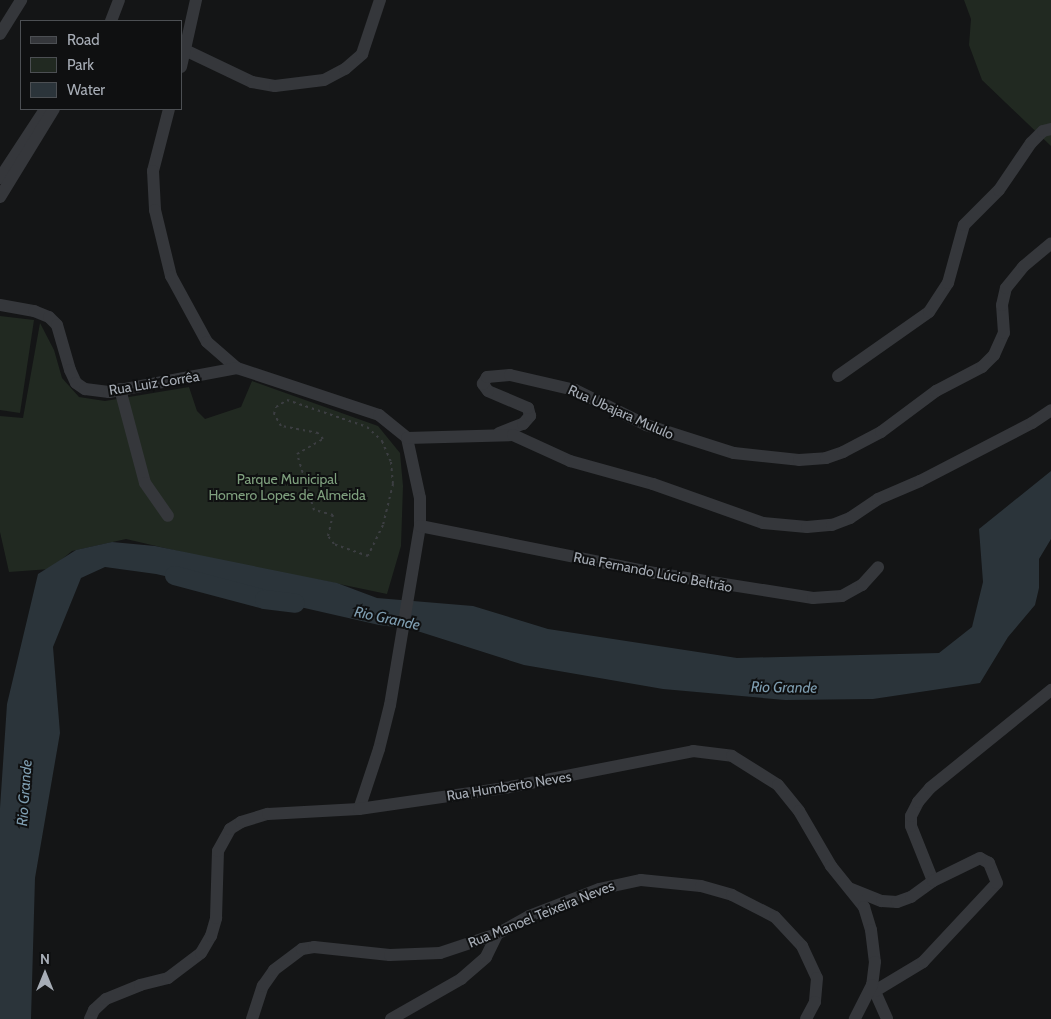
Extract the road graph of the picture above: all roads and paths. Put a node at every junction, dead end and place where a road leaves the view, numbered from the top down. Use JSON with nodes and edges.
{"nodes":[{"id":1,"x":21,"y":0,"type":"edge"},
{"id":2,"x":110,"y":0,"type":"edge"},
{"id":3,"x":118,"y":0,"type":"edge"},
{"id":4,"x":196,"y":0,"type":"edge"},
{"id":5,"x":380,"y":0,"type":"edge"},
{"id":6,"x":104,"y":20,"type":"edge"},
{"id":7,"x":111,"y":20,"type":"edge"},
{"id":8,"x":0,"y":34,"type":"edge"},
{"id":9,"x":187,"y":51,"type":"junction"},
{"id":10,"x":182,"y":64,"type":"edge"},
{"id":11,"x":44,"y":110,"type":"edge"},
{"id":12,"x":53,"y":110,"type":"edge"},
{"id":13,"x":169,"y":110,"type":"edge"},
{"id":14,"x":1051,"y":130,"type":"edge"},
{"id":15,"x":0,"y":178,"type":"edge"},
{"id":16,"x":0,"y":197,"type":"edge"},
{"id":17,"x":1051,"y":243,"type":"edge"},
{"id":18,"x":0,"y":305,"type":"edge"},
{"id":19,"x":237,"y":368,"type":"junction"},
{"id":20,"x":838,"y":376,"type":"dead end"},
{"id":21,"x":120,"y":389,"type":"junction"},
{"id":22,"x":287,"y":400,"type":"joint"},
{"id":23,"x":1051,"y":410,"type":"edge"},
{"id":24,"x":499,"y":433,"type":"junction"},
{"id":25,"x":407,"y":438,"type":"junction"},
{"id":26,"x":168,"y":516,"type":"dead end"},
{"id":27,"x":420,"y":526,"type":"junction"},
{"id":28,"x":878,"y":567,"type":"dead end"},
{"id":29,"x":1051,"y":690,"type":"edge"},
{"id":30,"x":359,"y":809,"type":"junction"},
{"id":31,"x":933,"y":882,"type":"junction"},
{"id":32,"x":849,"y":888,"type":"junction"},
{"id":33,"x":497,"y":934,"type":"junction"},
{"id":34,"x":873,"y":988,"type":"junction"},
{"id":35,"x":90,"y":1019,"type":"edge"},
{"id":36,"x":252,"y":1019,"type":"edge"},
{"id":37,"x":391,"y":1019,"type":"edge"},
{"id":38,"x":806,"y":1019,"type":"edge"},
{"id":39,"x":855,"y":1019,"type":"edge"},
{"id":40,"x":887,"y":1019,"type":"edge"}],
"edges":[{"from":1,"to":8,"type":"street"},
{"from":2,"to":6,"type":"street"},
{"from":3,"to":7,"type":"street"},
{"from":4,"to":9,"type":"street"},
{"from":5,"to":9,"type":"street"},
{"from":9,"to":10,"type":"street"},
{"from":11,"to":15,"type":"street"},
{"from":12,"to":16,"type":"street"},
{"from":13,"to":19,"type":"street"},
{"from":14,"to":20,"type":"street"},
{"from":17,"to":24,"type":"street","name":"Rua Ubajara Mululo"},
{"from":18,"to":21,"type":"street","name":"Rua Luiz Corrêa"},
{"from":19,"to":21,"type":"street","name":"Rua Luiz Corrêa"},
{"from":19,"to":25,"type":"street"},
{"from":21,"to":26,"type":"street"},
{"from":22,"to":22,"type":"path"},
{"from":23,"to":24,"type":"street"},
{"from":24,"to":25,"type":"street"},
{"from":25,"to":27,"type":"street"},
{"from":27,"to":28,"type":"street","name":"Rua Fernando Lúcio Beltrão"},
{"from":27,"to":30,"type":"street"},
{"from":29,"to":31,"type":"street"},
{"from":30,"to":32,"type":"street","name":"Rua Humberto Neves"},
{"from":30,"to":35,"type":"street","name":"Rua Humberto Neves"},
{"from":31,"to":32,"type":"street"},
{"from":31,"to":34,"type":"street"},
{"from":32,"to":34,"type":"street","name":"Rua Humberto Neves"},
{"from":33,"to":36,"type":"street","name":"Rua Manoel Teixeira Neves"},
{"from":33,"to":37,"type":"street"},
{"from":33,"to":38,"type":"street","name":"Rua Manoel Teixeira Neves"},
{"from":34,"to":39,"type":"street","name":"Rua Humberto Neves"},
{"from":34,"to":40,"type":"street"}]}
